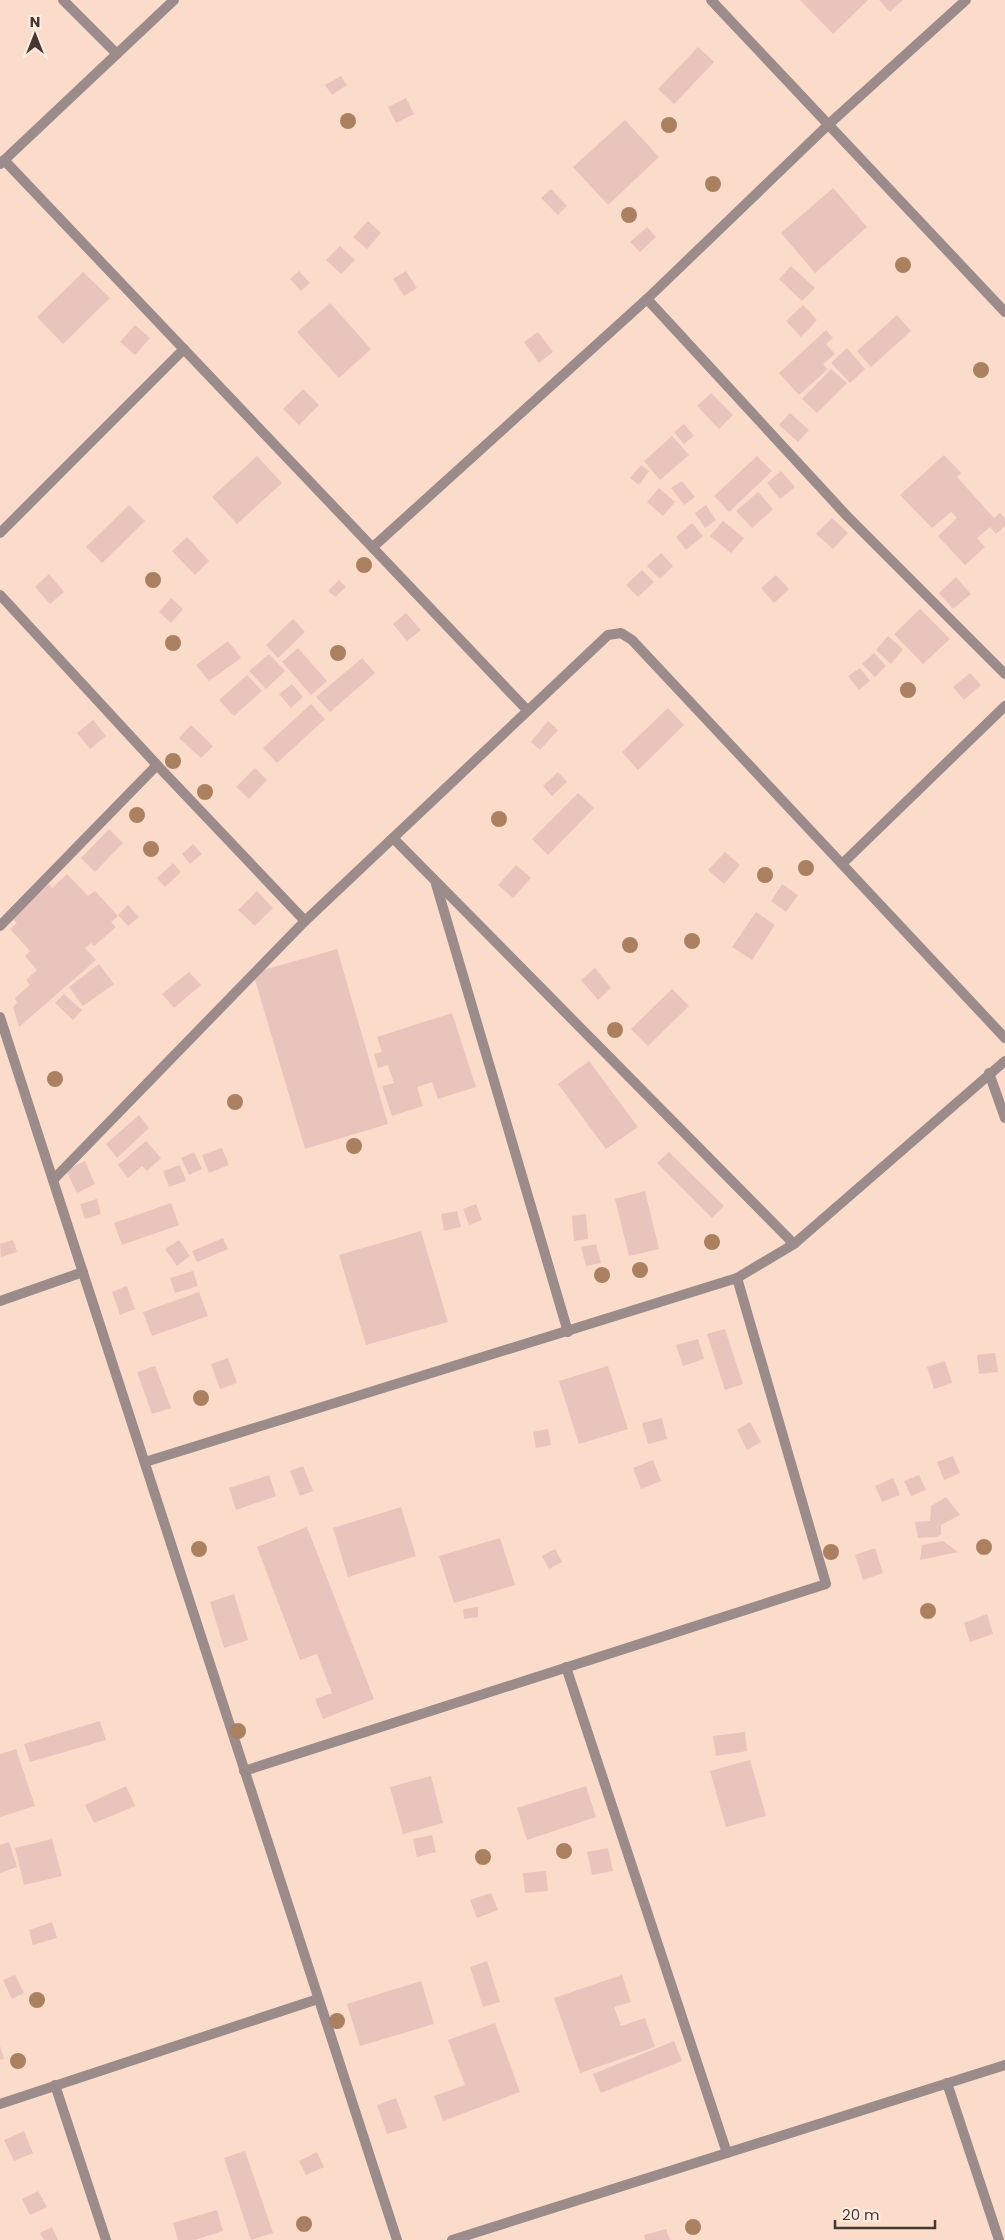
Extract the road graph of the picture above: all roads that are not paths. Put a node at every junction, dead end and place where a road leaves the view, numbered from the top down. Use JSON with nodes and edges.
{"nodes":[{"id":1,"x":63,"y":0,"type":"edge"},
{"id":2,"x":174,"y":0,"type":"edge"},
{"id":3,"x":711,"y":0,"type":"edge"},
{"id":4,"x":966,"y":0,"type":"edge"},
{"id":5,"x":116,"y":54,"type":"junction"},
{"id":6,"x":829,"y":124,"type":"junction"},
{"id":7,"x":2,"y":162,"type":"edge"},
{"id":8,"x":647,"y":299,"type":"junction"},
{"id":9,"x":1005,"y":312,"type":"edge"},
{"id":10,"x":184,"y":349,"type":"junction"},
{"id":11,"x":0,"y":533,"type":"edge"},
{"id":12,"x":373,"y":547,"type":"junction"},
{"id":13,"x":0,"y":595,"type":"edge"},
{"id":14,"x":1005,"y":674,"type":"edge"},
{"id":15,"x":1005,"y":706,"type":"edge"},
{"id":16,"x":527,"y":710,"type":"junction"},
{"id":17,"x":157,"y":765,"type":"junction"},
{"id":18,"x":393,"y":838,"type":"junction"},
{"id":19,"x":843,"y":863,"type":"junction"},
{"id":20,"x":436,"y":882,"type":"junction"},
{"id":21,"x":305,"y":921,"type":"junction"},
{"id":22,"x":0,"y":926,"type":"edge"},
{"id":23,"x":0,"y":1017,"type":"edge"},
{"id":24,"x":1005,"y":1038,"type":"edge"},
{"id":25,"x":1005,"y":1061,"type":"edge"},
{"id":26,"x":990,"y":1073,"type":"junction"},
{"id":27,"x":1005,"y":1118,"type":"edge"},
{"id":28,"x":53,"y":1180,"type":"junction"},
{"id":29,"x":794,"y":1244,"type":"junction"},
{"id":30,"x":83,"y":1272,"type":"junction"},
{"id":31,"x":737,"y":1278,"type":"junction"},
{"id":32,"x":0,"y":1301,"type":"edge"},
{"id":33,"x":568,"y":1332,"type":"junction"},
{"id":34,"x":144,"y":1462,"type":"junction"},
{"id":35,"x":566,"y":1667,"type":"junction"},
{"id":36,"x":244,"y":1771,"type":"junction"},
{"id":37,"x":318,"y":1999,"type":"junction"},
{"id":38,"x":1005,"y":2065,"type":"edge"},
{"id":39,"x":947,"y":2083,"type":"junction"},
{"id":40,"x":55,"y":2085,"type":"junction"},
{"id":41,"x":0,"y":2104,"type":"edge"},
{"id":42,"x":727,"y":2153,"type":"junction"},
{"id":43,"x":106,"y":2240,"type":"edge"},
{"id":44,"x":397,"y":2240,"type":"edge"},
{"id":45,"x":452,"y":2240,"type":"edge"},
{"id":46,"x":999,"y":2240,"type":"edge"}],
"edges":[{"from":1,"to":5,"type":"street"},
{"from":2,"to":5,"type":"street"},
{"from":3,"to":6,"type":"street"},
{"from":4,"to":6,"type":"street"},
{"from":5,"to":7,"type":"street"},
{"from":6,"to":8,"type":"street"},
{"from":6,"to":9,"type":"street"},
{"from":7,"to":10,"type":"street"},
{"from":8,"to":12,"type":"street"},
{"from":8,"to":14,"type":"street"},
{"from":10,"to":11,"type":"street"},
{"from":10,"to":12,"type":"street"},
{"from":12,"to":16,"type":"street"},
{"from":13,"to":17,"type":"street"},
{"from":15,"to":19,"type":"street"},
{"from":16,"to":18,"type":"street"},
{"from":16,"to":19,"type":"street"},
{"from":17,"to":21,"type":"street"},
{"from":17,"to":22,"type":"street"},
{"from":18,"to":20,"type":"street"},
{"from":18,"to":21,"type":"street"},
{"from":19,"to":24,"type":"street"},
{"from":20,"to":29,"type":"street"},
{"from":20,"to":33,"type":"street"},
{"from":21,"to":28,"type":"street"},
{"from":23,"to":28,"type":"street"},
{"from":25,"to":26,"type":"street"},
{"from":26,"to":27,"type":"street"},
{"from":26,"to":29,"type":"street"},
{"from":28,"to":30,"type":"street"},
{"from":29,"to":31,"type":"street"},
{"from":30,"to":32,"type":"street"},
{"from":30,"to":34,"type":"street"},
{"from":31,"to":33,"type":"street"},
{"from":31,"to":35,"type":"street"},
{"from":33,"to":34,"type":"street"},
{"from":34,"to":36,"type":"street"},
{"from":35,"to":36,"type":"street"},
{"from":35,"to":42,"type":"street"},
{"from":36,"to":37,"type":"street"},
{"from":37,"to":40,"type":"street"},
{"from":37,"to":44,"type":"street"},
{"from":38,"to":39,"type":"street"},
{"from":39,"to":42,"type":"street"},
{"from":39,"to":46,"type":"street"},
{"from":40,"to":41,"type":"street"},
{"from":40,"to":43,"type":"street"},
{"from":42,"to":45,"type":"street"}]}
